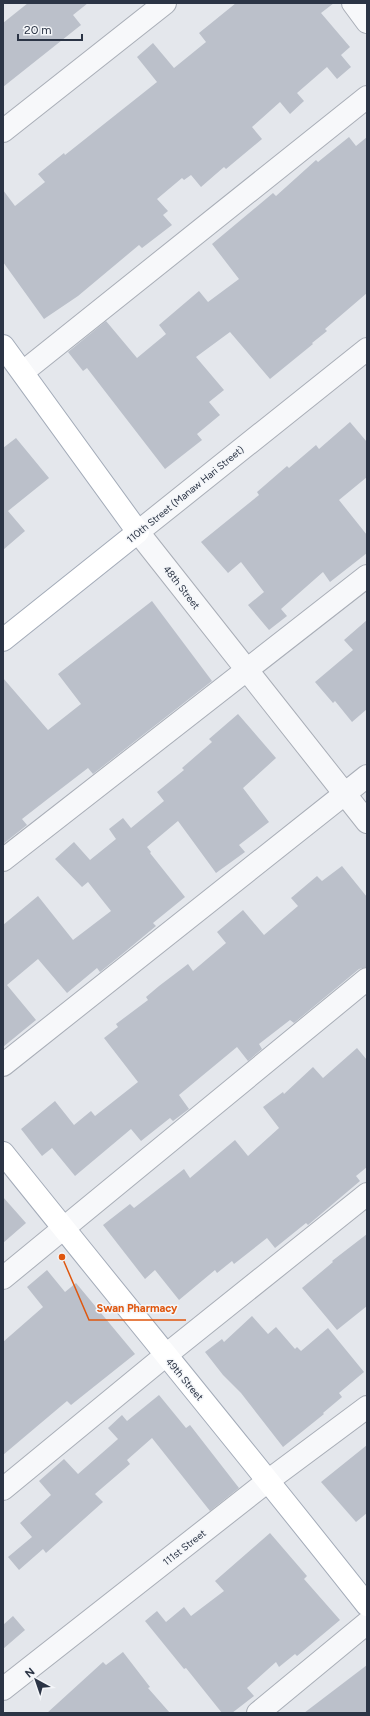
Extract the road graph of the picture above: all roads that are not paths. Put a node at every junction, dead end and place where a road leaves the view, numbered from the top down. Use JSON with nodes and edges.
{"nodes":[{"id":1,"x":165,"y":3,"type":"edge"},
{"id":2,"x":353,"y":3,"type":"edge"},
{"id":3,"x":367,"y":22,"type":"edge"},
{"id":4,"x":367,"y":97,"type":"edge"},
{"id":5,"x":3,"y":131,"type":"edge"},
{"id":6,"x":3,"y":346,"type":"edge"},
{"id":7,"x":367,"y":348,"type":"edge"},
{"id":8,"x":23,"y":372,"type":"junction"},
{"id":9,"x":138,"y":532,"type":"junction"},
{"id":10,"x":367,"y":576,"type":"edge"},
{"id":11,"x":3,"y":640,"type":"edge"},
{"id":12,"x":247,"y":671,"type":"junction"},
{"id":13,"x":367,"y":776,"type":"edge"},
{"id":14,"x":344,"y":793,"type":"junction"},
{"id":15,"x":367,"y":822,"type":"edge"},
{"id":16,"x":3,"y":860,"type":"edge"},
{"id":17,"x":367,"y":979,"type":"edge"},
{"id":18,"x":3,"y":1065,"type":"edge"},
{"id":19,"x":3,"y":1153,"type":"edge"},
{"id":20,"x":367,"y":1194,"type":"edge"},
{"id":21,"x":64,"y":1229,"type":"junction"},
{"id":22,"x":3,"y":1278,"type":"edge"},
{"id":23,"x":166,"y":1355,"type":"junction"},
{"id":24,"x":367,"y":1407,"type":"edge"},
{"id":25,"x":269,"y":1480,"type":"junction"},
{"id":26,"x":3,"y":1489,"type":"edge"},
{"id":27,"x":367,"y":1605,"type":"edge"},
{"id":28,"x":367,"y":1624,"type":"edge"},
{"id":29,"x":3,"y":1689,"type":"edge"},
{"id":30,"x":258,"y":1713,"type":"edge"}],
"edges":[{"from":1,"to":5,"type":"street"},
{"from":2,"to":3,"type":"street"},
{"from":4,"to":8,"type":"street"},
{"from":6,"to":8,"type":"main road","name":"48th Street"},
{"from":7,"to":9,"type":"street","name":"110th Street (Manaw Hari Street)"},
{"from":8,"to":9,"type":"main road","name":"48th Street"},
{"from":9,"to":11,"type":"main road","name":"110th Street (Manaw Hari Street)"},
{"from":9,"to":12,"type":"street","name":"48th Street"},
{"from":10,"to":12,"type":"street"},
{"from":12,"to":14,"type":"street","name":"48th Street"},
{"from":12,"to":16,"type":"street"},
{"from":13,"to":14,"type":"street"},
{"from":14,"to":15,"type":"street","name":"48th Street"},
{"from":14,"to":18,"type":"street"},
{"from":17,"to":21,"type":"street"},
{"from":19,"to":21,"type":"main road","name":"49th Street"},
{"from":20,"to":23,"type":"street"},
{"from":21,"to":22,"type":"street"},
{"from":21,"to":23,"type":"main road","name":"49th Street"},
{"from":23,"to":25,"type":"main road","name":"49th Street"},
{"from":23,"to":26,"type":"street"},
{"from":24,"to":25,"type":"street","name":"111st Street"},
{"from":25,"to":27,"type":"main road","name":"49th Street"},
{"from":25,"to":29,"type":"street","name":"111st Street"},
{"from":28,"to":30,"type":"street"}]}
